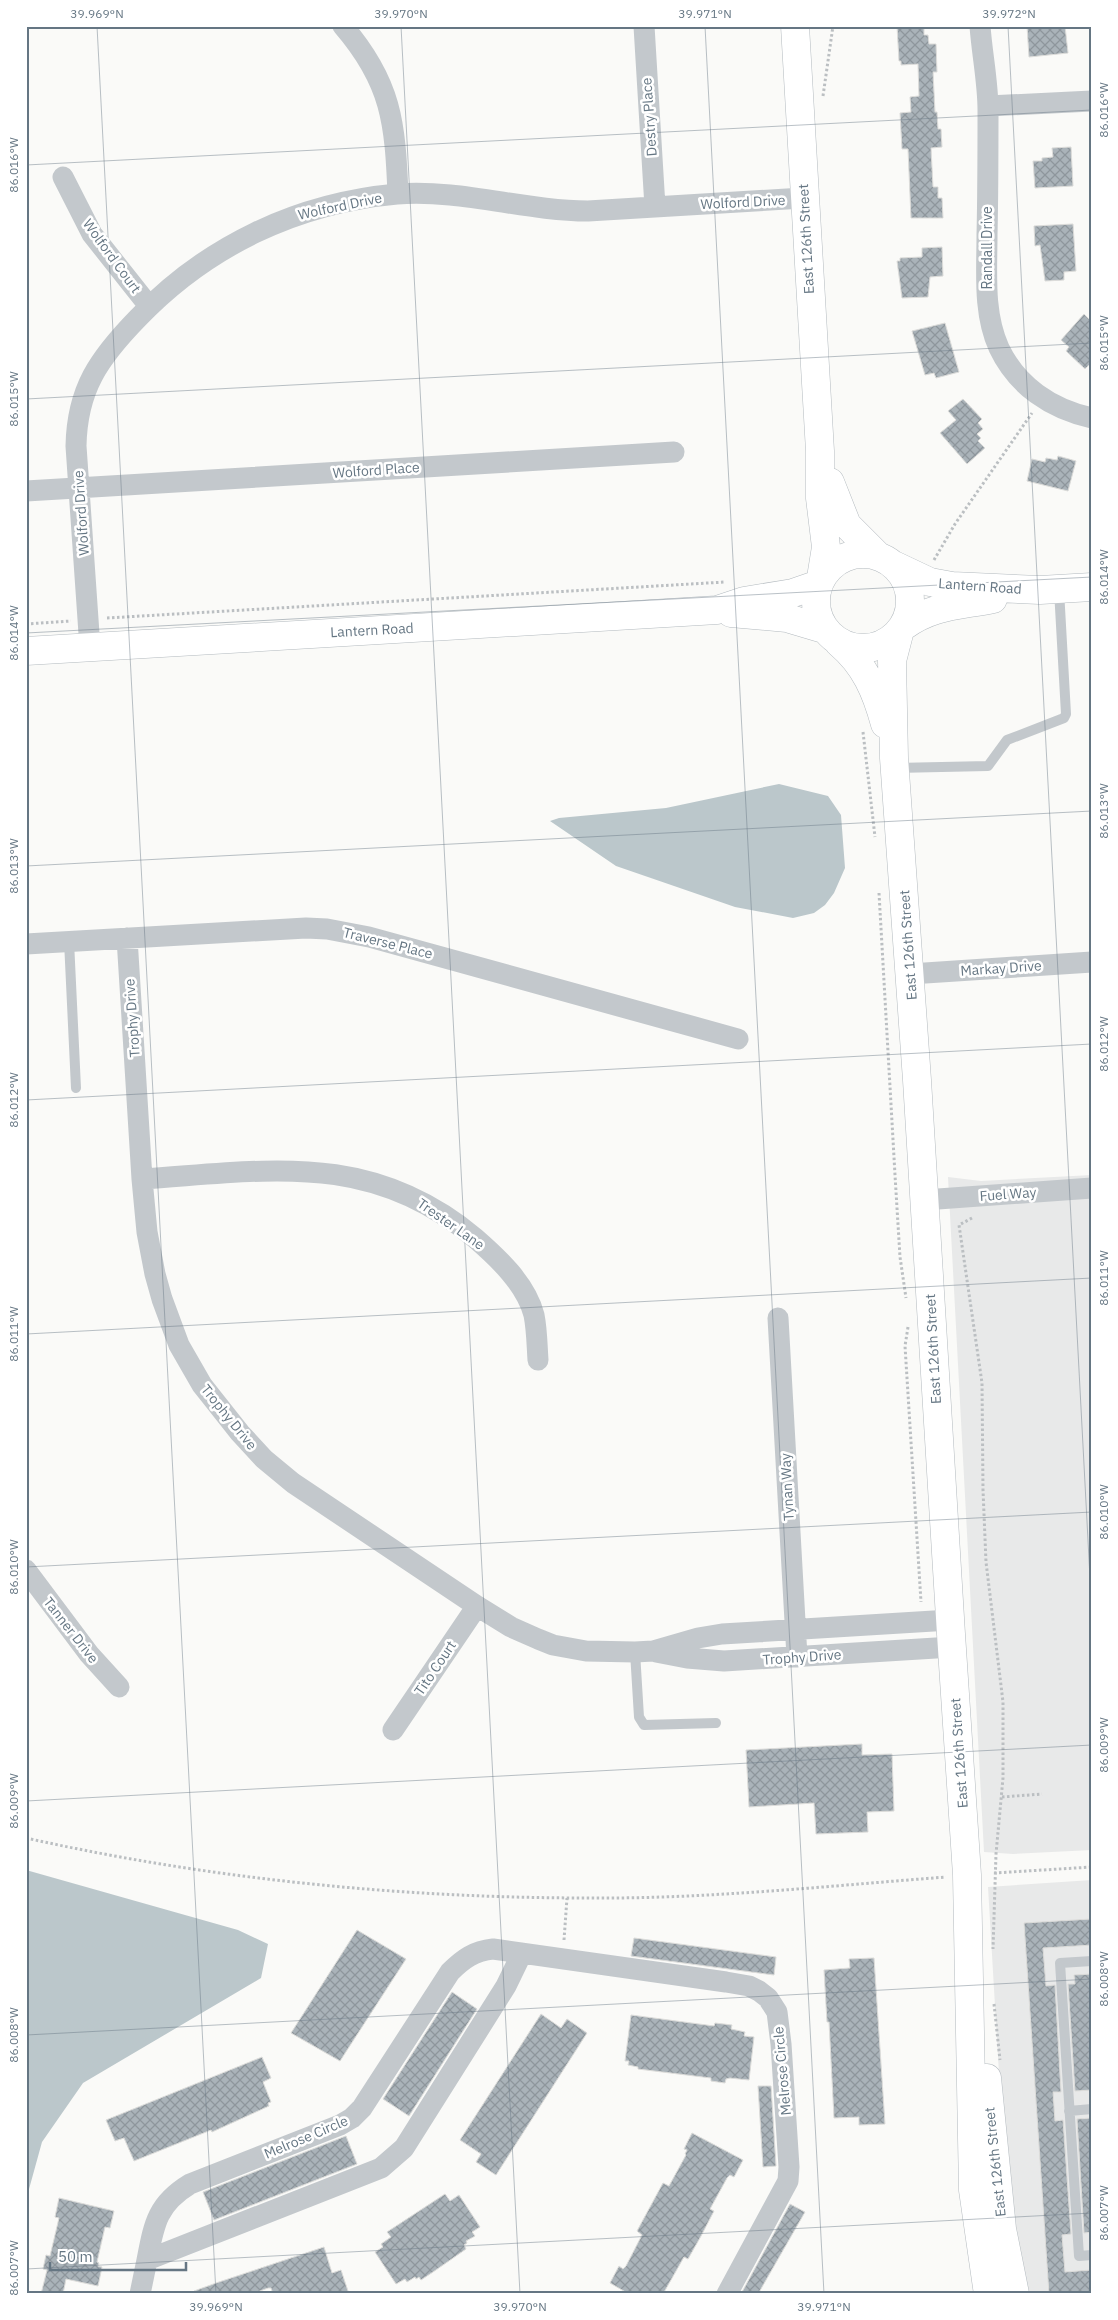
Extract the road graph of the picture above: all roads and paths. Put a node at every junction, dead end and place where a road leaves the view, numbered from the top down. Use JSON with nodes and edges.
{"nodes":[{"id":1,"x":343,"y":26,"type":"edge"},
{"id":2,"x":644,"y":26,"type":"edge"},
{"id":3,"x":795,"y":26,"type":"edge"},
{"id":4,"x":980,"y":26,"type":"edge"},
{"id":5,"x":1092,"y":101,"type":"edge"},
{"id":6,"x":988,"y":106,"type":"junction"},
{"id":7,"x":63,"y":177,"type":"dead end"},
{"id":8,"x":398,"y":194,"type":"junction"},
{"id":9,"x":803,"y":198,"type":"junction"},
{"id":10,"x":655,"y":207,"type":"junction"},
{"id":11,"x":149,"y":306,"type":"junction"},
{"id":12,"x":1042,"y":398,"type":"junction"},
{"id":13,"x":1092,"y":418,"type":"edge"},
{"id":14,"x":820,"y":451,"type":"junction"},
{"id":15,"x":674,"y":452,"type":"dead end"},
{"id":16,"x":79,"y":488,"type":"junction"},
{"id":17,"x":26,"y":491,"type":"edge"},
{"id":18,"x":885,"y":560,"type":"junction"},
{"id":19,"x":933,"y":562,"type":"dead end"},
{"id":20,"x":820,"y":581,"type":"junction"},
{"id":21,"x":726,"y":582,"type":"dead end"},
{"id":22,"x":1092,"y":587,"type":"edge"},
{"id":23,"x":1050,"y":589,"type":"junction"},
{"id":24,"x":717,"y":610,"type":"junction"},
{"id":25,"x":88,"y":620,"type":"junction"},
{"id":26,"x":26,"y":624,"type":"edge"},
{"id":27,"x":902,"y":628,"type":"junction"},
{"id":28,"x":832,"y":636,"type":"junction"},
{"id":29,"x":90,"y":648,"type":"junction"},
{"id":30,"x":26,"y":651,"type":"edge"},
{"id":31,"x":862,"y":725,"type":"dead end"},
{"id":32,"x":894,"y":763,"type":"junction"},
{"id":33,"x":875,"y":841,"type":"dead end"},
{"id":34,"x":879,"y":889,"type":"dead end"},
{"id":35,"x":127,"y":938,"type":"junction"},
{"id":36,"x":69,"y":941,"type":"junction"},
{"id":37,"x":26,"y":944,"type":"edge"},
{"id":38,"x":1092,"y":962,"type":"edge"},
{"id":39,"x":910,"y":974,"type":"junction"},
{"id":40,"x":738,"y":1039,"type":"dead end"},
{"id":41,"x":76,"y":1088,"type":"dead end"},
{"id":42,"x":142,"y":1179,"type":"junction"},
{"id":43,"x":1092,"y":1188,"type":"edge"},
{"id":44,"x":924,"y":1200,"type":"junction"},
{"id":45,"x":977,"y":1216,"type":"dead end"},
{"id":46,"x":907,"y":1305,"type":"dead end"},
{"id":47,"x":778,"y":1318,"type":"dead end"},
{"id":48,"x":909,"y":1321,"type":"dead end"},
{"id":49,"x":538,"y":1360,"type":"dead end"},
{"id":50,"x":26,"y":1570,"type":"edge"},
{"id":51,"x":477,"y":1606,"type":"junction"},
{"id":52,"x":950,"y":1620,"type":"junction"},
{"id":53,"x":923,"y":1621,"type":"junction"},
{"id":54,"x":795,"y":1630,"type":"junction"},
{"id":55,"x":952,"y":1647,"type":"junction"},
{"id":56,"x":644,"y":1652,"type":"junction"},
{"id":57,"x":797,"y":1657,"type":"junction"},
{"id":58,"x":119,"y":1687,"type":"dead end"},
{"id":59,"x":716,"y":1724,"type":"dead end"},
{"id":60,"x":392,"y":1730,"type":"dead end"},
{"id":61,"x":1042,"y":1794,"type":"dead end"},
{"id":62,"x":1002,"y":1797,"type":"junction"},
{"id":63,"x":26,"y":1838,"type":"edge"},
{"id":64,"x":947,"y":1867,"type":"dead end"},
{"id":65,"x":1092,"y":1867,"type":"edge"},
{"id":66,"x":996,"y":1873,"type":"junction"},
{"id":67,"x":988,"y":1874,"type":"dead end"},
{"id":68,"x":955,"y":1876,"type":"dead end"},
{"id":69,"x":947,"y":1877,"type":"junction"},
{"id":70,"x":948,"y":1887,"type":"dead end"},
{"id":71,"x":568,"y":1898,"type":"junction"},
{"id":72,"x":970,"y":1940,"type":"junction"},
{"id":73,"x":522,"y":1953,"type":"junction"},
{"id":74,"x":992,"y":1957,"type":"dead end"},
{"id":75,"x":563,"y":1959,"type":"junction"},
{"id":76,"x":1092,"y":1961,"type":"edge"},
{"id":77,"x":993,"y":2001,"type":"dead end"},
{"id":78,"x":1001,"y":2069,"type":"dead end"},
{"id":79,"x":1092,"y":2109,"type":"edge"},
{"id":80,"x":1069,"y":2111,"type":"junction"},
{"id":81,"x":1092,"y":2255,"type":"edge"},
{"id":82,"x":147,"y":2260,"type":"junction"},
{"id":83,"x":140,"y":2294,"type":"edge"},
{"id":84,"x":727,"y":2294,"type":"edge"},
{"id":85,"x":988,"y":2294,"type":"edge"},
{"id":86,"x":1015,"y":2294,"type":"edge"}],
"edges":[{"from":1,"to":8,"type":"street"},
{"from":2,"to":10,"type":"street","name":"Destry Place"},
{"from":3,"to":9,"type":"main road","name":"East 126th Street"},
{"from":4,"to":6,"type":"street","name":"Randall Drive"},
{"from":5,"to":6,"type":"street"},
{"from":6,"to":12,"type":"street","name":"Randall Drive"},
{"from":7,"to":11,"type":"street","name":"Wolford Court"},
{"from":8,"to":10,"type":"street","name":"Wolford Drive"},
{"from":8,"to":11,"type":"street","name":"Wolford Drive"},
{"from":9,"to":10,"type":"street","name":"Wolford Drive"},
{"from":9,"to":14,"type":"main road","name":"East 126th Street"},
{"from":11,"to":16,"type":"street","name":"Wolford Drive"},
{"from":12,"to":13,"type":"street","name":"Randall Drive"},
{"from":12,"to":19,"type":"path"},
{"from":14,"to":18,"type":"main road","name":"East 126th Street"},
{"from":14,"to":20,"type":"main road","name":"East 126th Street"},
{"from":15,"to":16,"type":"street","name":"Wolford Place"},
{"from":16,"to":17,"type":"street","name":"Wolford Place"},
{"from":16,"to":25,"type":"street","name":"Wolford Drive"},
{"from":18,"to":20,"type":"main road"},
{"from":18,"to":23,"type":"main road","name":"Lantern Road"},
{"from":18,"to":27,"type":"main road"},
{"from":20,"to":24,"type":"main road","name":"Lantern Road"},
{"from":20,"to":28,"type":"main road"},
{"from":21,"to":25,"type":"path"},
{"from":22,"to":23,"type":"main road","name":"Lantern Road"},
{"from":23,"to":27,"type":"main road","name":"Lantern Road"},
{"from":23,"to":32,"type":"lane"},
{"from":24,"to":28,"type":"main road","name":"Lantern Road"},
{"from":24,"to":29,"type":"main road","name":"Lantern Road"},
{"from":25,"to":26,"type":"path"},
{"from":25,"to":29,"type":"street","name":"Wolford Drive"},
{"from":27,"to":28,"type":"main road"},
{"from":27,"to":32,"type":"main road","name":"East 126th Street"},
{"from":28,"to":32,"type":"main road","name":"East 126th Street"},
{"from":29,"to":30,"type":"main road","name":"Lantern Road"},
{"from":31,"to":33,"type":"path"},
{"from":32,"to":39,"type":"main road","name":"East 126th Street"},
{"from":34,"to":46,"type":"path"},
{"from":35,"to":36,"type":"street","name":"Traverse Place"},
{"from":35,"to":40,"type":"street","name":"Traverse Place"},
{"from":35,"to":42,"type":"street","name":"Trophy Drive"},
{"from":36,"to":37,"type":"street","name":"Traverse Place"},
{"from":36,"to":41,"type":"lane"},
{"from":38,"to":39,"type":"street","name":"Markay Drive"},
{"from":39,"to":44,"type":"main road","name":"East 126th Street"},
{"from":42,"to":49,"type":"street","name":"Trester Lane"},
{"from":42,"to":51,"type":"street","name":"Trophy Drive"},
{"from":43,"to":44,"type":"street","name":"Fuel Way"},
{"from":44,"to":52,"type":"main road","name":"East 126th Street"},
{"from":45,"to":62,"type":"path"},
{"from":47,"to":54,"type":"street","name":"Tynan Way"},
{"from":48,"to":53,"type":"path"},
{"from":50,"to":58,"type":"street","name":"Tanner Drive"},
{"from":51,"to":56,"type":"street","name":"Trophy Drive"},
{"from":51,"to":60,"type":"street","name":"Tito Court"},
{"from":52,"to":53,"type":"street","name":"Trophy Drive"},
{"from":52,"to":55,"type":"main road","name":"East 126th Street"},
{"from":53,"to":54,"type":"street","name":"Trophy Drive"},
{"from":54,"to":56,"type":"street","name":"Trophy Drive"},
{"from":54,"to":57,"type":"street","name":"Tynan Way"},
{"from":55,"to":57,"type":"street","name":"Trophy Drive"},
{"from":55,"to":72,"type":"main road","name":"East 126th Street"},
{"from":56,"to":57,"type":"street","name":"Trophy Drive"},
{"from":56,"to":59,"type":"lane"},
{"from":61,"to":62,"type":"path"},
{"from":62,"to":66,"type":"path"},
{"from":63,"to":71,"type":"path"},
{"from":64,"to":69,"type":"path"},
{"from":65,"to":66,"type":"path"},
{"from":66,"to":67,"type":"path"},
{"from":66,"to":74,"type":"path"},
{"from":68,"to":69,"type":"path"},
{"from":69,"to":70,"type":"path"},
{"from":69,"to":71,"type":"path"},
{"from":71,"to":75,"type":"path"},
{"from":72,"to":85,"type":"main road","name":"East 126th Street"},
{"from":72,"to":86,"type":"main road","name":"East 126th Street"},
{"from":73,"to":75,"type":"street","name":"Melrose Circle"},
{"from":73,"to":82,"type":"street"},
{"from":73,"to":82,"type":"street","name":"Melrose Circle"},
{"from":75,"to":84,"type":"street","name":"Melrose Circle"},
{"from":76,"to":80,"type":"lane"},
{"from":77,"to":78,"type":"path"},
{"from":79,"to":80,"type":"lane"},
{"from":80,"to":81,"type":"lane"},
{"from":82,"to":83,"type":"street","name":"Melrose Circle"}]}
